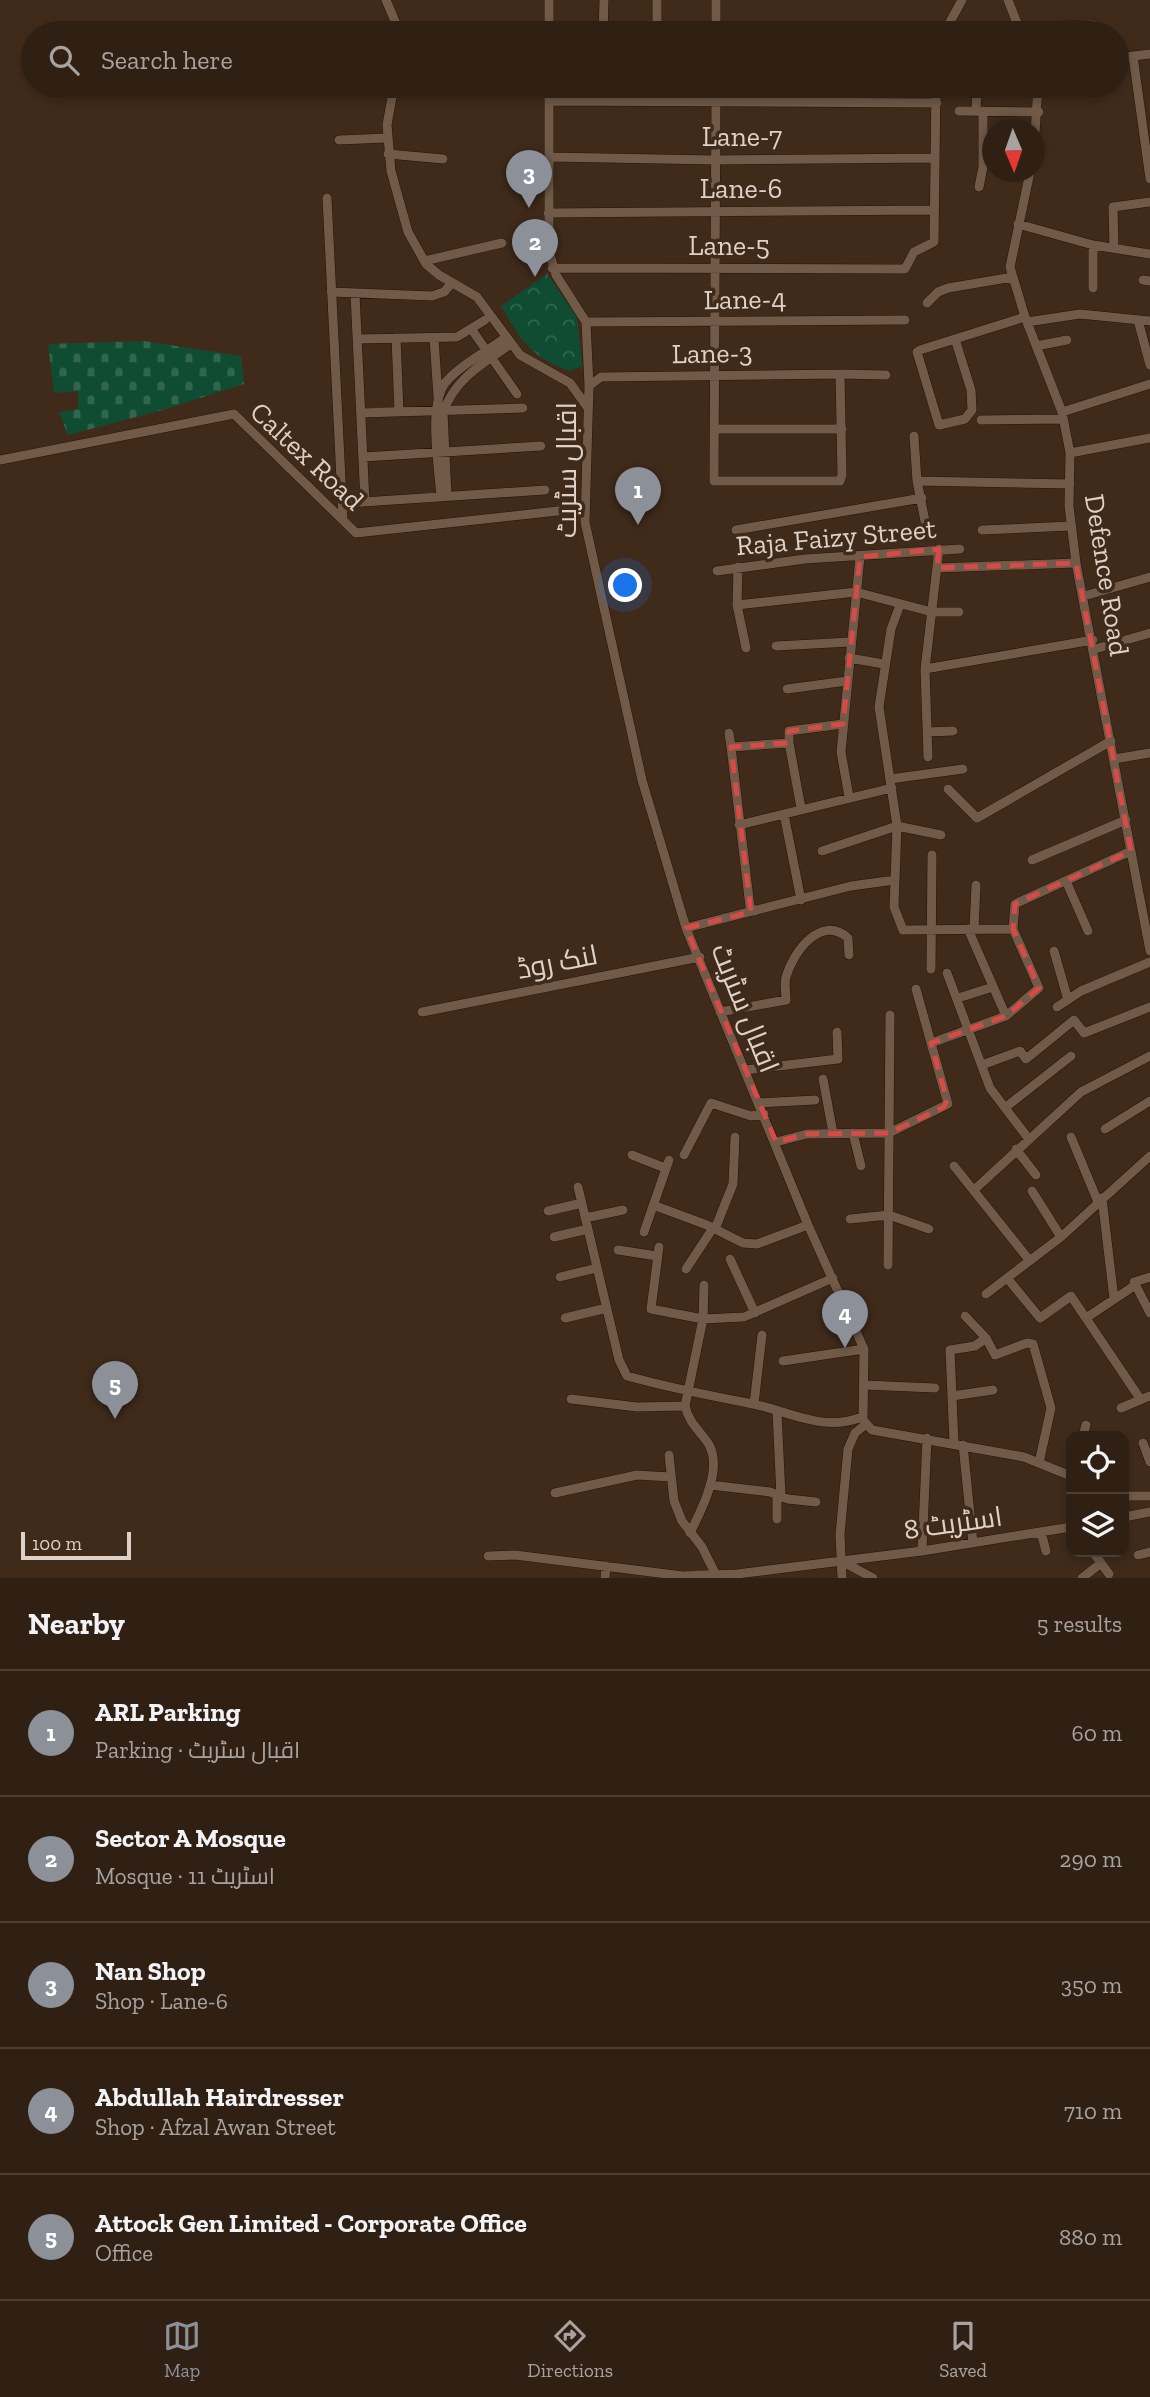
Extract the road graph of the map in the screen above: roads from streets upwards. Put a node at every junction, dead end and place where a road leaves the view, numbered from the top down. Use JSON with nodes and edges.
{"nodes":[{"id":1,"x":386,"y":0,"type":"edge"},
{"id":2,"x":549,"y":0,"type":"edge"},
{"id":3,"x":604,"y":0,"type":"edge"},
{"id":4,"x":657,"y":0,"type":"edge"},
{"id":5,"x":716,"y":0,"type":"edge"},
{"id":6,"x":962,"y":0,"type":"edge"},
{"id":7,"x":1008,"y":0,"type":"edge"},
{"id":8,"x":395,"y":21,"type":"edge"},
{"id":9,"x":549,"y":21,"type":"edge"},
{"id":10,"x":603,"y":21,"type":"edge"},
{"id":11,"x":657,"y":21,"type":"edge"},
{"id":12,"x":716,"y":21,"type":"edge"},
{"id":13,"x":951,"y":21,"type":"edge"},
{"id":14,"x":1016,"y":21,"type":"edge"},
{"id":15,"x":1150,"y":54,"type":"edge"},
{"id":16,"x":1129,"y":57,"type":"edge"},
{"id":17,"x":1133,"y":57,"type":"junction"},
{"id":18,"x":392,"y":98,"type":"edge"},
{"id":19,"x":716,"y":98,"type":"edge"},
{"id":20,"x":937,"y":98,"type":"edge"},
{"id":21,"x":978,"y":98,"type":"edge"},
{"id":22,"x":1038,"y":98,"type":"edge"},
{"id":23,"x":550,"y":101,"type":"joint"},
{"id":24,"x":716,"y":103,"type":"junction"},
{"id":25,"x":937,"y":103,"type":"junction"},
{"id":26,"x":959,"y":111,"type":"dead end"},
{"id":27,"x":979,"y":111,"type":"junction"},
{"id":28,"x":1039,"y":112,"type":"junction"},
{"id":29,"x":1038,"y":119,"type":"edge"},
{"id":30,"x":387,"y":138,"type":"junction"},
{"id":31,"x":339,"y":140,"type":"dead end"},
{"id":32,"x":388,"y":154,"type":"junction"},
{"id":33,"x":549,"y":157,"type":"junction"},
{"id":34,"x":935,"y":158,"type":"junction"},
{"id":35,"x":443,"y":159,"type":"dead end"},
{"id":36,"x":715,"y":160,"type":"junction"},
{"id":37,"x":1150,"y":178,"type":"edge"},
{"id":38,"x":1028,"y":182,"type":"edge"},
{"id":39,"x":979,"y":187,"type":"dead end"},
{"id":40,"x":327,"y":198,"type":"dead end"},
{"id":41,"x":1150,"y":202,"type":"edge"},
{"id":42,"x":934,"y":210,"type":"junction"},
{"id":43,"x":715,"y":211,"type":"junction"},
{"id":44,"x":548,"y":214,"type":"junction"},
{"id":45,"x":1018,"y":224,"type":"junction"},
{"id":46,"x":502,"y":243,"type":"dead end"},
{"id":47,"x":1093,"y":246,"type":"junction"},
{"id":48,"x":1114,"y":248,"type":"junction"},
{"id":49,"x":1150,"y":254,"type":"edge"},
{"id":50,"x":424,"y":261,"type":"junction"},
{"id":51,"x":552,"y":268,"type":"junction"},
{"id":52,"x":715,"y":268,"type":"junction"},
{"id":53,"x":1013,"y":277,"type":"junction"},
{"id":54,"x":452,"y":283,"type":"junction"},
{"id":55,"x":1093,"y":288,"type":"dead end"},
{"id":56,"x":331,"y":292,"type":"junction"},
{"id":57,"x":355,"y":294,"type":"junction"},
{"id":58,"x":927,"y":303,"type":"dead end"},
{"id":59,"x":485,"y":320,"type":"dead end"},
{"id":60,"x":905,"y":320,"type":"dead end"},
{"id":61,"x":1026,"y":320,"type":"junction"},
{"id":62,"x":1138,"y":320,"type":"junction"},
{"id":63,"x":1150,"y":321,"type":"edge"},
{"id":64,"x":586,"y":322,"type":"junction"},
{"id":65,"x":715,"y":322,"type":"junction"},
{"id":66,"x":472,"y":330,"type":"junction"},
{"id":67,"x":396,"y":338,"type":"junction"},
{"id":68,"x":434,"y":338,"type":"junction"},
{"id":69,"x":358,"y":339,"type":"junction"},
{"id":70,"x":955,"y":339,"type":"junction"},
{"id":71,"x":509,"y":340,"type":"junction"},
{"id":72,"x":1067,"y":340,"type":"dead end"},
{"id":73,"x":1036,"y":346,"type":"junction"},
{"id":74,"x":489,"y":355,"type":"junction"},
{"id":75,"x":1150,"y":365,"type":"edge"},
{"id":76,"x":840,"y":374,"type":"junction"},
{"id":77,"x":886,"y":375,"type":"dead end"},
{"id":78,"x":715,"y":376,"type":"junction"},
{"id":79,"x":1150,"y":384,"type":"edge"},
{"id":80,"x":589,"y":386,"type":"junction"},
{"id":81,"x":517,"y":394,"type":"dead end"},
{"id":82,"x":439,"y":399,"type":"junction"},
{"id":83,"x":523,"y":408,"type":"dead end"},
{"id":84,"x":588,"y":408,"type":"junction"},
{"id":85,"x":440,"y":411,"type":"junction"},
{"id":86,"x":399,"y":412,"type":"junction"},
{"id":87,"x":361,"y":413,"type":"junction"},
{"id":88,"x":1063,"y":415,"type":"junction"},
{"id":89,"x":981,"y":420,"type":"dead end"},
{"id":90,"x":714,"y":429,"type":"junction"},
{"id":91,"x":842,"y":429,"type":"junction"},
{"id":92,"x":914,"y":436,"type":"dead end"},
{"id":93,"x":1150,"y":438,"type":"edge"},
{"id":94,"x":541,"y":446,"type":"dead end"},
{"id":95,"x":442,"y":452,"type":"junction"},
{"id":96,"x":1070,"y":453,"type":"junction"},
{"id":97,"x":363,"y":457,"type":"junction"},
{"id":98,"x":0,"y":460,"type":"edge"},
{"id":99,"x":917,"y":481,"type":"junction"},
{"id":100,"x":1070,"y":484,"type":"junction"},
{"id":101,"x":545,"y":490,"type":"dead end"},
{"id":102,"x":444,"y":496,"type":"junction"},
{"id":103,"x":922,"y":498,"type":"junction"},
{"id":104,"x":365,"y":502,"type":"junction"},
{"id":105,"x":348,"y":503,"type":"dead end"},
{"id":106,"x":585,"y":508,"type":"junction"},
{"id":107,"x":343,"y":520,"type":"junction"},
{"id":108,"x":926,"y":526,"type":"dead end"},
{"id":109,"x":1071,"y":526,"type":"junction"},
{"id":110,"x":736,"y":530,"type":"dead end"},
{"id":111,"x":982,"y":530,"type":"dead end"},
{"id":112,"x":939,"y":549,"type":"junction"},
{"id":113,"x":960,"y":549,"type":"dead end"},
{"id":114,"x":860,"y":557,"type":"junction"},
{"id":115,"x":1076,"y":563,"type":"junction"},
{"id":116,"x":738,"y":567,"type":"junction"},
{"id":117,"x":937,"y":568,"type":"junction"},
{"id":118,"x":717,"y":571,"type":"dead end"},
{"id":119,"x":1150,"y":577,"type":"edge"},
{"id":120,"x":856,"y":592,"type":"junction"},
{"id":121,"x":1084,"y":596,"type":"junction"},
{"id":122,"x":737,"y":605,"type":"junction"},
{"id":123,"x":900,"y":605,"type":"junction"},
{"id":124,"x":932,"y":612,"type":"junction"},
{"id":125,"x":959,"y":612,"type":"dead end"},
{"id":126,"x":1150,"y":633,"type":"edge"},
{"id":127,"x":850,"y":642,"type":"junction"},
{"id":128,"x":1094,"y":644,"type":"junction"},
{"id":129,"x":776,"y":646,"type":"dead end"},
{"id":130,"x":746,"y":648,"type":"dead end"},
{"id":131,"x":849,"y":658,"type":"junction"},
{"id":132,"x":884,"y":664,"type":"junction"},
{"id":133,"x":925,"y":669,"type":"junction"},
{"id":134,"x":846,"y":681,"type":"junction"},
{"id":135,"x":787,"y":690,"type":"dead end"},
{"id":136,"x":843,"y":724,"type":"junction"},
{"id":137,"x":927,"y":732,"type":"junction"},
{"id":138,"x":953,"y":732,"type":"dead end"},
{"id":139,"x":729,"y":733,"type":"dead end"},
{"id":140,"x":1111,"y":741,"type":"junction"},
{"id":141,"x":789,"y":743,"type":"junction"},
{"id":142,"x":731,"y":747,"type":"junction"},
{"id":143,"x":1150,"y":753,"type":"edge"},
{"id":144,"x":928,"y":757,"type":"dead end"},
{"id":145,"x":1114,"y":759,"type":"junction"},
{"id":146,"x":963,"y":769,"type":"dead end"},
{"id":147,"x":891,"y":784,"type":"junction"},
{"id":148,"x":948,"y":789,"type":"dead end"},
{"id":149,"x":849,"y":797,"type":"junction"},
{"id":150,"x":801,"y":808,"type":"junction"},
{"id":151,"x":784,"y":814,"type":"junction"},
{"id":152,"x":1126,"y":820,"type":"junction"},
{"id":153,"x":739,"y":825,"type":"junction"},
{"id":154,"x":897,"y":826,"type":"junction"},
{"id":155,"x":941,"y":835,"type":"dead end"},
{"id":156,"x":822,"y":851,"type":"dead end"},
{"id":157,"x":1131,"y":851,"type":"junction"},
{"id":158,"x":932,"y":855,"type":"dead end"},
{"id":159,"x":1032,"y":860,"type":"dead end"},
{"id":160,"x":895,"y":880,"type":"junction"},
{"id":161,"x":1066,"y":881,"type":"junction"},
{"id":162,"x":976,"y":885,"type":"dead end"},
{"id":163,"x":801,"y":900,"type":"junction"},
{"id":164,"x":755,"y":911,"type":"junction"},
{"id":165,"x":686,"y":928,"type":"junction"},
{"id":166,"x":971,"y":929,"type":"junction"},
{"id":167,"x":1013,"y":929,"type":"junction"},
{"id":168,"x":930,"y":930,"type":"junction"},
{"id":169,"x":1088,"y":931,"type":"dead end"},
{"id":170,"x":1149,"y":936,"type":"edge"},
{"id":171,"x":1054,"y":951,"type":"dead end"},
{"id":172,"x":1150,"y":951,"type":"edge"},
{"id":173,"x":849,"y":955,"type":"dead end"},
{"id":174,"x":700,"y":957,"type":"junction"},
{"id":175,"x":1150,"y":962,"type":"edge"},
{"id":176,"x":931,"y":969,"type":"dead end"},
{"id":177,"x":947,"y":972,"type":"dead end"},
{"id":178,"x":993,"y":987,"type":"junction"},
{"id":179,"x":916,"y":989,"type":"dead end"},
{"id":180,"x":958,"y":998,"type":"junction"},
{"id":181,"x":1068,"y":1000,"type":"junction"},
{"id":182,"x":1057,"y":1007,"type":"dead end"},
{"id":183,"x":1150,"y":1007,"type":"edge"},
{"id":184,"x":422,"y":1012,"type":"dead end"},
{"id":185,"x":720,"y":1012,"type":"junction"},
{"id":186,"x":890,"y":1015,"type":"dead end"},
{"id":187,"x":1006,"y":1016,"type":"junction"},
{"id":188,"x":969,"y":1028,"type":"junction"},
{"id":189,"x":837,"y":1032,"type":"dead end"},
{"id":190,"x":931,"y":1043,"type":"junction"},
{"id":191,"x":1071,"y":1056,"type":"dead end"},
{"id":192,"x":1150,"y":1056,"type":"edge"},
{"id":193,"x":982,"y":1065,"type":"junction"},
{"id":194,"x":745,"y":1070,"type":"junction"},
{"id":195,"x":823,"y":1079,"type":"dead end"},
{"id":196,"x":815,"y":1100,"type":"dead end"},
{"id":197,"x":1150,"y":1101,"type":"edge"},
{"id":198,"x":759,"y":1103,"type":"junction"},
{"id":199,"x":1006,"y":1107,"type":"junction"},
{"id":200,"x":764,"y":1114,"type":"junction"},
{"id":201,"x":1105,"y":1129,"type":"dead end"},
{"id":202,"x":833,"y":1133,"type":"junction"},
{"id":203,"x":853,"y":1133,"type":"junction"},
{"id":204,"x":889,"y":1133,"type":"junction"},
{"id":205,"x":735,"y":1137,"type":"dead end"},
{"id":206,"x":1071,"y":1137,"type":"dead end"},
{"id":207,"x":1028,"y":1138,"type":"junction"},
{"id":208,"x":776,"y":1142,"type":"junction"},
{"id":209,"x":1016,"y":1149,"type":"junction"},
{"id":210,"x":632,"y":1155,"type":"dead end"},
{"id":211,"x":684,"y":1155,"type":"dead end"},
{"id":212,"x":1150,"y":1156,"type":"edge"},
{"id":213,"x":861,"y":1166,"type":"dead end"},
{"id":214,"x":954,"y":1166,"type":"dead end"},
{"id":215,"x":1035,"y":1175,"type":"dead end"},
{"id":216,"x":578,"y":1187,"type":"dead end"},
{"id":217,"x":974,"y":1190,"type":"junction"},
{"id":218,"x":1032,"y":1191,"type":"dead end"},
{"id":219,"x":1100,"y":1200,"type":"junction"},
{"id":220,"x":582,"y":1203,"type":"junction"},
{"id":221,"x":653,"y":1205,"type":"junction"},
{"id":222,"x":623,"y":1210,"type":"dead end"},
{"id":223,"x":548,"y":1211,"type":"dead end"},
{"id":224,"x":889,"y":1215,"type":"junction"},
{"id":225,"x":585,"y":1218,"type":"junction"},
{"id":226,"x":850,"y":1219,"type":"dead end"},
{"id":227,"x":808,"y":1225,"type":"junction"},
{"id":228,"x":588,"y":1229,"type":"junction"},
{"id":229,"x":714,"y":1229,"type":"junction"},
{"id":230,"x":929,"y":1229,"type":"dead end"},
{"id":231,"x":644,"y":1232,"type":"dead end"},
{"id":232,"x":554,"y":1237,"type":"dead end"},
{"id":233,"x":1061,"y":1237,"type":"junction"},
{"id":234,"x":618,"y":1250,"type":"dead end"},
{"id":235,"x":730,"y":1259,"type":"dead end"},
{"id":236,"x":1030,"y":1261,"type":"junction"},
{"id":237,"x":888,"y":1265,"type":"dead end"},
{"id":238,"x":597,"y":1268,"type":"junction"},
{"id":239,"x":687,"y":1269,"type":"dead end"},
{"id":240,"x":560,"y":1277,"type":"dead end"},
{"id":241,"x":1150,"y":1277,"type":"edge"},
{"id":242,"x":833,"y":1278,"type":"junction"},
{"id":243,"x":1007,"y":1278,"type":"junction"},
{"id":244,"x":704,"y":1285,"type":"dead end"},
{"id":245,"x":1134,"y":1286,"type":"junction"},
{"id":246,"x":986,"y":1294,"type":"dead end"},
{"id":247,"x":1114,"y":1298,"type":"junction"},
{"id":248,"x":607,"y":1308,"type":"junction"},
{"id":249,"x":755,"y":1313,"type":"junction"},
{"id":250,"x":1150,"y":1313,"type":"edge"},
{"id":251,"x":965,"y":1316,"type":"dead end"},
{"id":252,"x":565,"y":1318,"type":"dead end"},
{"id":253,"x":704,"y":1318,"type":"junction"},
{"id":254,"x":1086,"y":1318,"type":"junction"},
{"id":255,"x":762,"y":1335,"type":"dead end"},
{"id":256,"x":986,"y":1338,"type":"junction"},
{"id":257,"x":864,"y":1349,"type":"junction"},
{"id":258,"x":782,"y":1361,"type":"dead end"},
{"id":259,"x":864,"y":1385,"type":"junction"},
{"id":260,"x":935,"y":1388,"type":"dead end"},
{"id":261,"x":992,"y":1390,"type":"dead end"},
{"id":262,"x":688,"y":1394,"type":"junction"},
{"id":263,"x":952,"y":1396,"type":"junction"},
{"id":264,"x":1145,"y":1398,"type":"edge"},
{"id":265,"x":570,"y":1399,"type":"dead end"},
{"id":266,"x":754,"y":1405,"type":"junction"},
{"id":267,"x":685,"y":1406,"type":"junction"},
{"id":268,"x":1121,"y":1408,"type":"dead end"},
{"id":269,"x":777,"y":1412,"type":"junction"},
{"id":270,"x":864,"y":1421,"type":"junction"},
{"id":271,"x":1086,"y":1425,"type":"dead end"},
{"id":272,"x":1084,"y":1431,"type":"edge"},
{"id":273,"x":928,"y":1438,"type":"junction"},
{"id":274,"x":1143,"y":1443,"type":"dead end"},
{"id":275,"x":958,"y":1444,"type":"junction"},
{"id":276,"x":669,"y":1455,"type":"dead end"},
{"id":277,"x":1150,"y":1462,"type":"edge"},
{"id":278,"x":1039,"y":1463,"type":"junction"},
{"id":279,"x":1066,"y":1474,"type":"edge"},
{"id":280,"x":670,"y":1477,"type":"junction"},
{"id":281,"x":710,"y":1485,"type":"junction"},
{"id":282,"x":555,"y":1493,"type":"dead end"},
{"id":283,"x":779,"y":1495,"type":"junction"},
{"id":284,"x":1129,"y":1496,"type":"edge"},
{"id":285,"x":1150,"y":1496,"type":"edge"},
{"id":286,"x":816,"y":1502,"type":"dead end"},
{"id":287,"x":1150,"y":1512,"type":"edge"},
{"id":288,"x":1129,"y":1516,"type":"edge"},
{"id":289,"x":777,"y":1519,"type":"dead end"},
{"id":290,"x":1066,"y":1528,"type":"edge"},
{"id":291,"x":1041,"y":1532,"type":"junction"},
{"id":292,"x":690,"y":1533,"type":"junction"},
{"id":293,"x":973,"y":1543,"type":"junction"},
{"id":294,"x":922,"y":1551,"type":"junction"},
{"id":295,"x":1046,"y":1551,"type":"dead end"},
{"id":296,"x":1150,"y":1552,"type":"edge"},
{"id":297,"x":1138,"y":1555,"type":"dead end"},
{"id":298,"x":488,"y":1556,"type":"dead end"},
{"id":299,"x":1097,"y":1557,"type":"edge"},
{"id":300,"x":842,"y":1562,"type":"junction"},
{"id":301,"x":1101,"y":1563,"type":"junction"},
{"id":302,"x":606,"y":1566,"type":"junction"},
{"id":303,"x":1109,"y":1574,"type":"dead end"},
{"id":304,"x":716,"y":1575,"type":"junction"},
{"id":305,"x":744,"y":1576,"type":"edge"},
{"id":306,"x":702,"y":1577,"type":"edge"},
{"id":307,"x":606,"y":1578,"type":"edge"},
{"id":308,"x":842,"y":1578,"type":"edge"},
{"id":309,"x":873,"y":1578,"type":"edge"},
{"id":310,"x":1082,"y":1578,"type":"edge"}],
"edges":[{"from":1,"to":8,"type":"street"},
{"from":2,"to":9,"type":"street"},
{"from":3,"to":10,"type":"street"},
{"from":4,"to":11,"type":"street"},
{"from":5,"to":12,"type":"street"},
{"from":6,"to":13,"type":"street"},
{"from":7,"to":14,"type":"street"},
{"from":15,"to":17,"type":"street"},
{"from":16,"to":17,"type":"street"},
{"from":17,"to":37,"type":"street"},
{"from":18,"to":30,"type":"street"},
{"from":19,"to":24,"type":"street"},
{"from":20,"to":25,"type":"street"},
{"from":21,"to":27,"type":"street"},
{"from":22,"to":28,"type":"street"},
{"from":23,"to":24,"type":"street"},
{"from":23,"to":33,"type":"street"},
{"from":24,"to":25,"type":"street"},
{"from":24,"to":36,"type":"street"},
{"from":25,"to":34,"type":"street"},
{"from":26,"to":27,"type":"street"},
{"from":27,"to":28,"type":"street"},
{"from":27,"to":39,"type":"street"},
{"from":28,"to":29,"type":"street"},
{"from":30,"to":31,"type":"street"},
{"from":30,"to":32,"type":"street"},
{"from":32,"to":35,"type":"street"},
{"from":32,"to":50,"type":"street"},
{"from":33,"to":36,"type":"street","name":"Lane-7"},
{"from":33,"to":44,"type":"street"},
{"from":34,"to":36,"type":"street","name":"Lane-7"},
{"from":34,"to":42,"type":"street"},
{"from":36,"to":43,"type":"street"},
{"from":38,"to":45,"type":"street","name":"Defence Road"},
{"from":40,"to":56,"type":"street"},
{"from":41,"to":48,"type":"street"},
{"from":42,"to":43,"type":"street","name":"Lane-6"},
{"from":42,"to":52,"type":"street","name":"Lane-5"},
{"from":43,"to":44,"type":"street","name":"Lane-6"},
{"from":43,"to":52,"type":"street"},
{"from":44,"to":51,"type":"street"},
{"from":45,"to":47,"type":"street"},
{"from":45,"to":53,"type":"street","name":"Defence Road"},
{"from":46,"to":50,"type":"street"},
{"from":47,"to":48,"type":"street"},
{"from":47,"to":55,"type":"street"},
{"from":48,"to":49,"type":"street"},
{"from":50,"to":54,"type":"street"},
{"from":51,"to":52,"type":"street","name":"Lane-5"},
{"from":51,"to":64,"type":"street"},
{"from":52,"to":65,"type":"street"},
{"from":53,"to":58,"type":"street"},
{"from":53,"to":61,"type":"street","name":"Defence Road"},
{"from":54,"to":57,"type":"street"},
{"from":54,"to":71,"type":"street"},
{"from":56,"to":57,"type":"street"},
{"from":56,"to":107,"type":"street"},
{"from":57,"to":69,"type":"street"},
{"from":59,"to":66,"type":"street"},
{"from":60,"to":65,"type":"street","name":"Lane-4"},
{"from":61,"to":62,"type":"street"},
{"from":61,"to":70,"type":"street"},
{"from":61,"to":73,"type":"street","name":"Defence Road"},
{"from":62,"to":63,"type":"street"},
{"from":62,"to":75,"type":"street"},
{"from":64,"to":65,"type":"street","name":"Lane-4"},
{"from":64,"to":80,"type":"street","name":"اقبال سٹریٹ"},
{"from":65,"to":78,"type":"street"},
{"from":66,"to":68,"type":"street"},
{"from":66,"to":74,"type":"street"},
{"from":67,"to":68,"type":"street"},
{"from":67,"to":69,"type":"street"},
{"from":67,"to":86,"type":"street"},
{"from":68,"to":82,"type":"street"},
{"from":69,"to":87,"type":"street"},
{"from":70,"to":70,"type":"street"},
{"from":71,"to":74,"type":"street"},
{"from":71,"to":84,"type":"street"},
{"from":72,"to":73,"type":"street"},
{"from":73,"to":88,"type":"street","name":"Defence Road"},
{"from":74,"to":81,"type":"street"},
{"from":74,"to":82,"type":"street"},
{"from":74,"to":85,"type":"street"},
{"from":76,"to":77,"type":"street","name":"Lane-3"},
{"from":76,"to":78,"type":"street","name":"Lane-3"},
{"from":76,"to":91,"type":"street"},
{"from":78,"to":80,"type":"street","name":"Lane-3"},
{"from":78,"to":90,"type":"street"},
{"from":79,"to":88,"type":"street"},
{"from":80,"to":84,"type":"street","name":"اقبال سٹریٹ"},
{"from":82,"to":85,"type":"street"},
{"from":83,"to":85,"type":"street"},
{"from":84,"to":106,"type":"street","name":"اقبال سٹریٹ"},
{"from":85,"to":86,"type":"street"},
{"from":85,"to":95,"type":"street"},
{"from":86,"to":87,"type":"street"},
{"from":87,"to":97,"type":"street"},
{"from":88,"to":89,"type":"street"},
{"from":88,"to":96,"type":"street","name":"Defence Road"},
{"from":90,"to":91,"type":"street"},
{"from":90,"to":91,"type":"street"},
{"from":92,"to":99,"type":"street"},
{"from":93,"to":96,"type":"street"},
{"from":94,"to":95,"type":"street"},
{"from":95,"to":97,"type":"street"},
{"from":95,"to":102,"type":"street"},
{"from":96,"to":100,"type":"street","name":"Defence Road"},
{"from":97,"to":104,"type":"street"},
{"from":98,"to":107,"type":"street","name":"Caltex Road"},
{"from":99,"to":100,"type":"street"},
{"from":99,"to":103,"type":"street"},
{"from":100,"to":109,"type":"street","name":"Defence Road"},
{"from":101,"to":102,"type":"street"},
{"from":102,"to":104,"type":"street"},
{"from":103,"to":108,"type":"street"},
{"from":103,"to":110,"type":"street"},
{"from":104,"to":105,"type":"street"},
{"from":106,"to":107,"type":"street","name":"Caltex Road"},
{"from":106,"to":165,"type":"street","name":"اقبال سٹریٹ"},
{"from":109,"to":111,"type":"street"},
{"from":109,"to":115,"type":"street","name":"Defence Road"},
{"from":112,"to":113,"type":"street","name":"Raja Faizy Street"},
{"from":112,"to":114,"type":"street","name":"Raja Faizy Street"},
{"from":112,"to":117,"type":"street"},
{"from":114,"to":116,"type":"street","name":"Raja Faizy Street"},
{"from":114,"to":120,"type":"street"},
{"from":115,"to":117,"type":"street"},
{"from":115,"to":121,"type":"street","name":"Defence Road"},
{"from":116,"to":118,"type":"street","name":"Raja Faizy Street"},
{"from":116,"to":122,"type":"street"},
{"from":117,"to":124,"type":"street"},
{"from":119,"to":121,"type":"street"},
{"from":120,"to":122,"type":"street"},
{"from":120,"to":123,"type":"street"},
{"from":120,"to":127,"type":"street"},
{"from":121,"to":128,"type":"street","name":"Defence Road"},
{"from":122,"to":130,"type":"street"},
{"from":123,"to":124,"type":"street"},
{"from":123,"to":132,"type":"street"},
{"from":124,"to":125,"type":"street"},
{"from":124,"to":133,"type":"street"},
{"from":126,"to":128,"type":"street"},
{"from":127,"to":129,"type":"street"},
{"from":127,"to":131,"type":"street"},
{"from":128,"to":133,"type":"street"},
{"from":128,"to":140,"type":"street","name":"Defence Road"},
{"from":131,"to":132,"type":"street"},
{"from":131,"to":134,"type":"street"},
{"from":132,"to":147,"type":"street"},
{"from":133,"to":137,"type":"street"},
{"from":134,"to":135,"type":"street"},
{"from":134,"to":136,"type":"street"},
{"from":136,"to":141,"type":"street"},
{"from":136,"to":149,"type":"street"},
{"from":137,"to":138,"type":"street"},
{"from":137,"to":144,"type":"street"},
{"from":139,"to":142,"type":"street"},
{"from":140,"to":145,"type":"street","name":"Defence Road"},
{"from":140,"to":148,"type":"street"},
{"from":141,"to":142,"type":"street"},
{"from":141,"to":150,"type":"street"},
{"from":142,"to":153,"type":"street"},
{"from":143,"to":145,"type":"street"},
{"from":145,"to":152,"type":"street","name":"Defence Road"},
{"from":146,"to":147,"type":"street"},
{"from":147,"to":149,"type":"street"},
{"from":147,"to":154,"type":"street"},
{"from":149,"to":150,"type":"street"},
{"from":150,"to":151,"type":"street"},
{"from":151,"to":153,"type":"street"},
{"from":151,"to":163,"type":"street"},
{"from":152,"to":157,"type":"street","name":"Defence Road"},
{"from":152,"to":159,"type":"street"},
{"from":153,"to":164,"type":"street"},
{"from":154,"to":155,"type":"street"},
{"from":154,"to":156,"type":"street"},
{"from":154,"to":160,"type":"street"},
{"from":157,"to":161,"type":"street"},
{"from":157,"to":170,"type":"street","name":"Defence Road"},
{"from":158,"to":168,"type":"street"},
{"from":160,"to":163,"type":"street"},
{"from":160,"to":168,"type":"street"},
{"from":161,"to":167,"type":"street"},
{"from":161,"to":169,"type":"street"},
{"from":162,"to":166,"type":"street"},
{"from":163,"to":164,"type":"street"},
{"from":164,"to":165,"type":"street"},
{"from":165,"to":174,"type":"street","name":"اقبال سٹریٹ"},
{"from":166,"to":167,"type":"street"},
{"from":166,"to":168,"type":"street"},
{"from":166,"to":178,"type":"street"},
{"from":167,"to":187,"type":"street"},
{"from":168,"to":176,"type":"street"},
{"from":170,"to":172,"type":"street","name":"Defence Road"},
{"from":171,"to":181,"type":"street"},
{"from":173,"to":185,"type":"street"},
{"from":174,"to":184,"type":"street","name":"لنک روڈ"},
{"from":174,"to":185,"type":"street","name":"اقبال سٹریٹ"},
{"from":175,"to":181,"type":"street"},
{"from":177,"to":180,"type":"street"},
{"from":178,"to":180,"type":"street"},
{"from":178,"to":187,"type":"street"},
{"from":179,"to":190,"type":"street"},
{"from":180,"to":188,"type":"street"},
{"from":181,"to":182,"type":"street"},
{"from":183,"to":193,"type":"street"},
{"from":185,"to":194,"type":"street","name":"اقبال سٹریٹ"},
{"from":186,"to":204,"type":"street"},
{"from":187,"to":188,"type":"street"},
{"from":188,"to":190,"type":"street"},
{"from":188,"to":193,"type":"street"},
{"from":189,"to":194,"type":"street"},
{"from":190,"to":204,"type":"street"},
{"from":191,"to":199,"type":"street"},
{"from":192,"to":207,"type":"street"},
{"from":193,"to":199,"type":"street"},
{"from":194,"to":198,"type":"street","name":"اقبال سٹریٹ"},
{"from":195,"to":202,"type":"street"},
{"from":196,"to":198,"type":"street"},
{"from":197,"to":201,"type":"street"},
{"from":198,"to":200,"type":"street","name":"اقبال سٹریٹ"},
{"from":199,"to":207,"type":"street"},
{"from":200,"to":208,"type":"street","name":"اقبال سٹریٹ"},
{"from":200,"to":211,"type":"street"},
{"from":202,"to":203,"type":"street"},
{"from":202,"to":208,"type":"street"},
{"from":203,"to":204,"type":"street"},
{"from":203,"to":213,"type":"street"},
{"from":204,"to":224,"type":"street"},
{"from":205,"to":229,"type":"street"},
{"from":206,"to":219,"type":"street"},
{"from":207,"to":209,"type":"street"},
{"from":208,"to":227,"type":"street","name":"اقبال سٹریٹ"},
{"from":209,"to":215,"type":"street"},
{"from":209,"to":217,"type":"street"},
{"from":210,"to":221,"type":"street"},
{"from":212,"to":219,"type":"street"},
{"from":214,"to":217,"type":"street"},
{"from":216,"to":220,"type":"street"},
{"from":217,"to":236,"type":"street"},
{"from":218,"to":233,"type":"street"},
{"from":219,"to":233,"type":"street"},
{"from":219,"to":247,"type":"street"},
{"from":220,"to":223,"type":"street"},
{"from":220,"to":225,"type":"street"},
{"from":221,"to":229,"type":"street"},
{"from":221,"to":231,"type":"street"},
{"from":222,"to":225,"type":"street"},
{"from":224,"to":226,"type":"street"},
{"from":224,"to":230,"type":"street"},
{"from":224,"to":237,"type":"street"},
{"from":225,"to":228,"type":"street"},
{"from":227,"to":229,"type":"street"},
{"from":227,"to":242,"type":"street","name":"اقبال سٹریٹ"},
{"from":228,"to":232,"type":"street"},
{"from":228,"to":238,"type":"street"},
{"from":229,"to":239,"type":"street"},
{"from":233,"to":236,"type":"street"},
{"from":234,"to":253,"type":"street"},
{"from":235,"to":249,"type":"street"},
{"from":236,"to":243,"type":"street"},
{"from":238,"to":240,"type":"street"},
{"from":238,"to":248,"type":"street"},
{"from":241,"to":245,"type":"street"},
{"from":242,"to":249,"type":"street"},
{"from":242,"to":257,"type":"street","name":"اقبال سٹریٹ"},
{"from":243,"to":246,"type":"street"},
{"from":243,"to":254,"type":"street"},
{"from":244,"to":253,"type":"street"},
{"from":245,"to":247,"type":"street"},
{"from":245,"to":250,"type":"street"},
{"from":247,"to":254,"type":"street"},
{"from":248,"to":252,"type":"street"},
{"from":248,"to":262,"type":"street"},
{"from":249,"to":253,"type":"street"},
{"from":251,"to":256,"type":"street"},
{"from":253,"to":262,"type":"street"},
{"from":254,"to":264,"type":"street"},
{"from":255,"to":266,"type":"street"},
{"from":256,"to":263,"type":"street"},
{"from":256,"to":278,"type":"street"},
{"from":257,"to":258,"type":"street"},
{"from":257,"to":259,"type":"street","name":"اقبال سٹریٹ"},
{"from":259,"to":260,"type":"street"},
{"from":259,"to":270,"type":"street","name":"اقبال سٹریٹ"},
{"from":261,"to":263,"type":"street"},
{"from":262,"to":266,"type":"street"},
{"from":262,"to":267,"type":"street"},
{"from":263,"to":275,"type":"street"},
{"from":264,"to":268,"type":"street"},
{"from":265,"to":267,"type":"street"},
{"from":266,"to":269,"type":"street"},
{"from":267,"to":281,"type":"street"},
{"from":269,"to":270,"type":"street"},
{"from":269,"to":283,"type":"street"},
{"from":270,"to":273,"type":"street"},
{"from":270,"to":300,"type":"street"},
{"from":271,"to":272,"type":"street"},
{"from":273,"to":275,"type":"street"},
{"from":273,"to":294,"type":"street"},
{"from":274,"to":277,"type":"street"},
{"from":275,"to":278,"type":"street"},
{"from":275,"to":293,"type":"street"},
{"from":276,"to":280,"type":"street"},
{"from":278,"to":279,"type":"street"},
{"from":280,"to":282,"type":"street"},
{"from":280,"to":292,"type":"street"},
{"from":281,"to":283,"type":"street"},
{"from":281,"to":292,"type":"street"},
{"from":283,"to":286,"type":"street"},
{"from":283,"to":289,"type":"street"},
{"from":284,"to":285,"type":"street"},
{"from":287,"to":288,"type":"street"},
{"from":290,"to":291,"type":"street","name":"اسٹریٹ 8"},
{"from":291,"to":293,"type":"street","name":"اسٹریٹ 8"},
{"from":291,"to":295,"type":"street"},
{"from":292,"to":304,"type":"street"},
{"from":293,"to":294,"type":"street","name":"اسٹریٹ 8"},
{"from":294,"to":300,"type":"street","name":"اسٹریٹ 8"},
{"from":296,"to":297,"type":"street"},
{"from":298,"to":302,"type":"street","name":"اسٹریٹ 8"},
{"from":299,"to":301,"type":"street"},
{"from":300,"to":305,"type":"street","name":"اسٹریٹ 8"},
{"from":300,"to":308,"type":"street"},
{"from":300,"to":309,"type":"street"},
{"from":301,"to":303,"type":"street"},
{"from":301,"to":310,"type":"street"},
{"from":302,"to":306,"type":"street","name":"اسٹریٹ 8"},
{"from":302,"to":307,"type":"street"},
{"from":304,"to":305,"type":"street","name":"اسٹریٹ 8"},
{"from":304,"to":306,"type":"street","name":"اسٹریٹ 8"}]}
